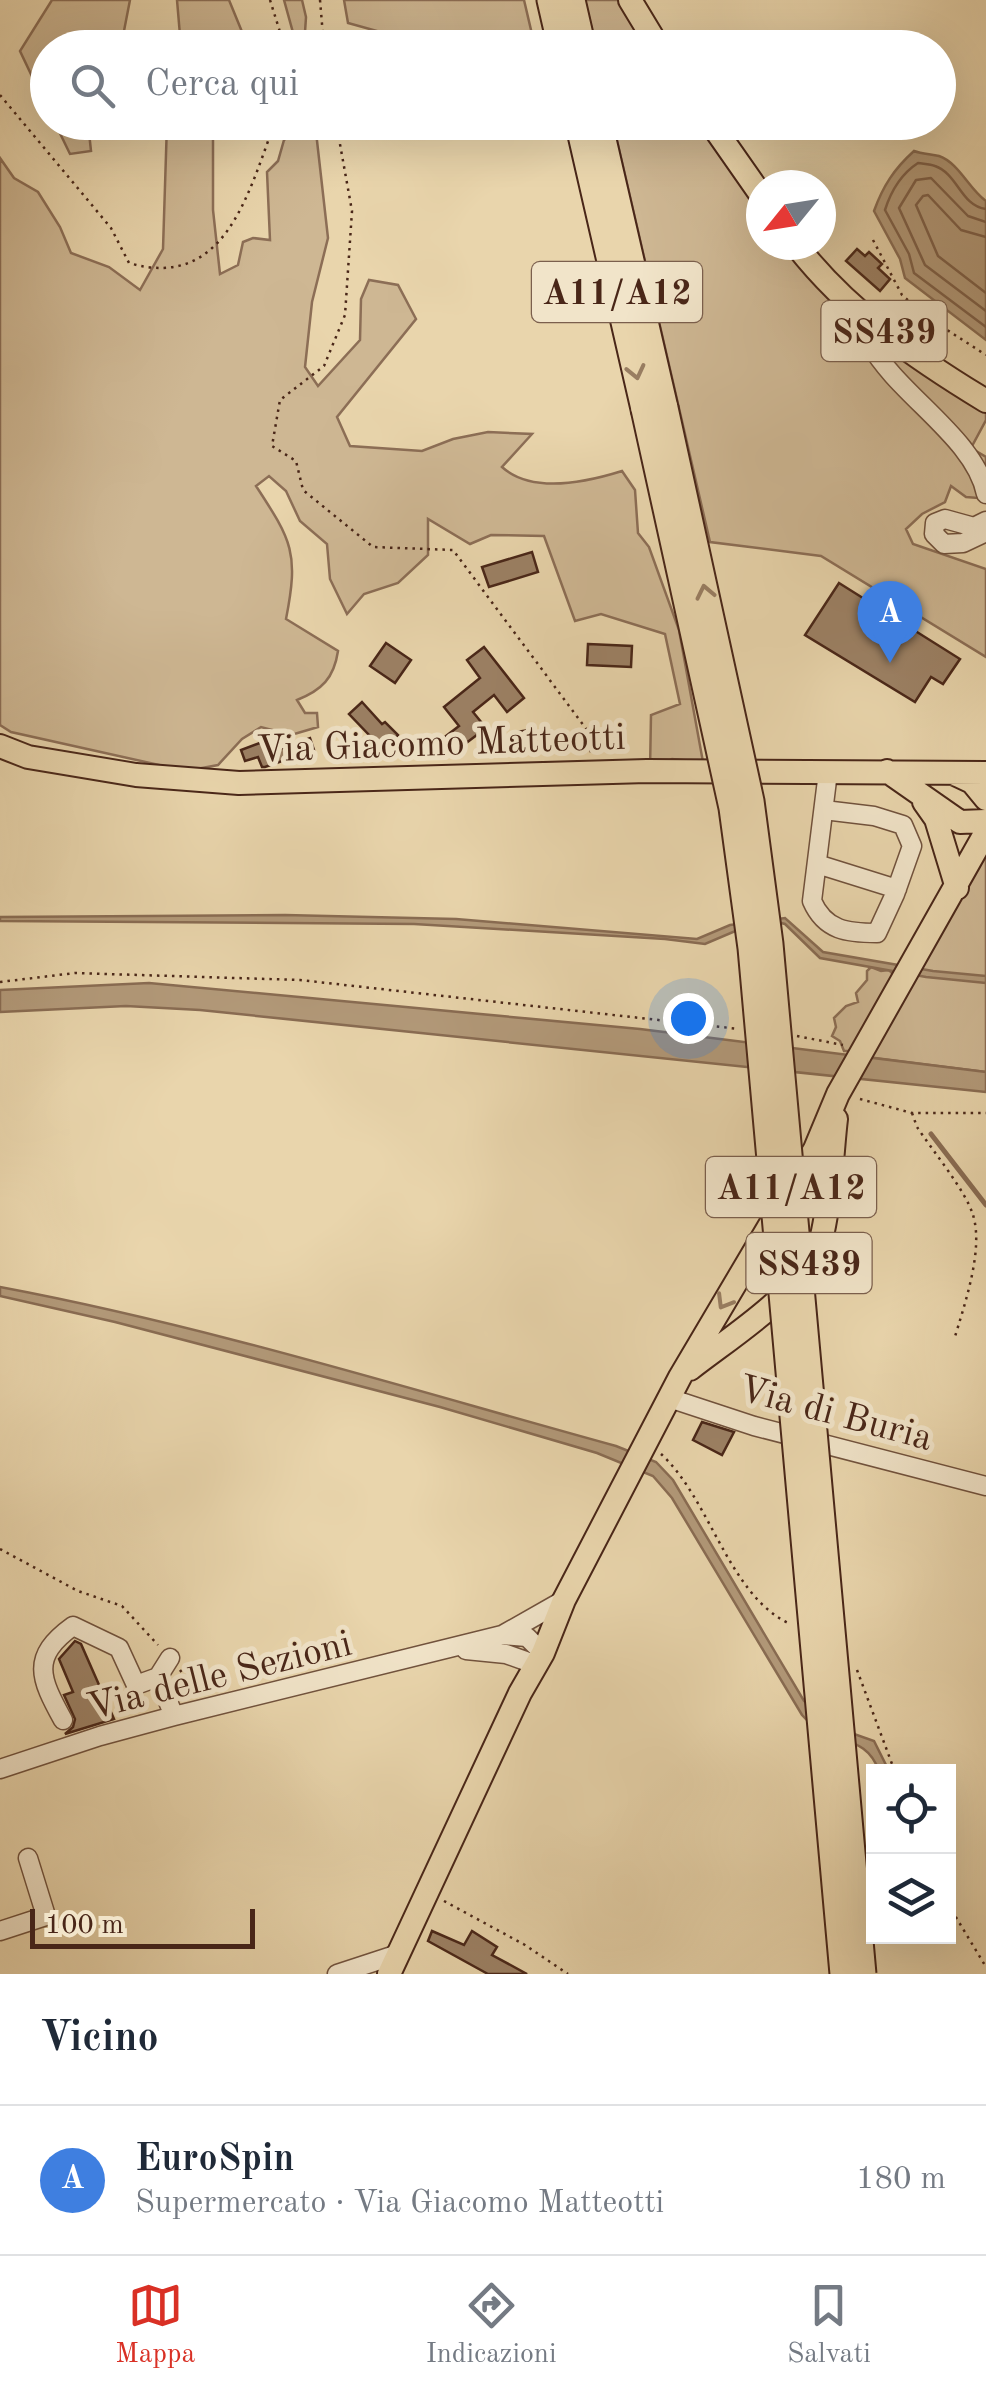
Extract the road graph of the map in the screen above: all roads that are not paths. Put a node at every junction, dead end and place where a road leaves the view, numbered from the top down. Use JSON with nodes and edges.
{"nodes":[{"id":1,"x":550,"y":0,"type":"edge"},
{"id":2,"x":572,"y":0,"type":"edge"},
{"id":3,"x":630,"y":0,"type":"edge"},
{"id":4,"x":557,"y":30,"type":"edge"},
{"id":5,"x":579,"y":30,"type":"edge"},
{"id":6,"x":648,"y":30,"type":"edge"},
{"id":7,"x":582,"y":140,"type":"edge"},
{"id":8,"x":604,"y":140,"type":"edge"},
{"id":9,"x":722,"y":140,"type":"edge"},
{"id":10,"x":746,"y":174,"type":"edge"},
{"id":11,"x":809,"y":260,"type":"edge"},
{"id":12,"x":860,"y":313,"type":"junction"},
{"id":13,"x":986,"y":401,"type":"edge"},
{"id":14,"x":655,"y":409,"type":"junction"},
{"id":15,"x":986,"y":494,"type":"edge"},
{"id":16,"x":986,"y":521,"type":"edge"},
{"id":17,"x":986,"y":532,"type":"edge"},
{"id":18,"x":0,"y":746,"type":"edge"},
{"id":19,"x":887,"y":771,"type":"junction"},
{"id":20,"x":828,"y":772,"type":"junction"},
{"id":21,"x":955,"y":774,"type":"junction"},
{"id":22,"x":986,"y":774,"type":"edge"},
{"id":23,"x":918,"y":796,"type":"junction"},
{"id":24,"x":986,"y":799,"type":"edge"},
{"id":25,"x":824,"y":810,"type":"junction"},
{"id":26,"x":986,"y":821,"type":"edge"},
{"id":27,"x":986,"y":832,"type":"edge"},
{"id":28,"x":817,"y":864,"type":"junction"},
{"id":29,"x":957,"y":888,"type":"junction"},
{"id":30,"x":897,"y":889,"type":"junction"},
{"id":31,"x":838,"y":1094,"type":"junction"},
{"id":32,"x":674,"y":1388,"type":"junction"},
{"id":33,"x":986,"y":1486,"type":"edge"},
{"id":34,"x":564,"y":1600,"type":"junction"},
{"id":35,"x":502,"y":1635,"type":"junction"},
{"id":36,"x":455,"y":1648,"type":"junction"},
{"id":37,"x":506,"y":1654,"type":"junction"},
{"id":38,"x":170,"y":1658,"type":"road end"},
{"id":39,"x":540,"y":1659,"type":"junction"},
{"id":40,"x":158,"y":1678,"type":"junction"},
{"id":41,"x":520,"y":1692,"type":"junction"},
{"id":42,"x":174,"y":1716,"type":"junction"},
{"id":43,"x":63,"y":1720,"type":"dead end"},
{"id":44,"x":0,"y":1769,"type":"edge"},
{"id":45,"x":28,"y":1858,"type":"dead end"},
{"id":46,"x":0,"y":1931,"type":"edge"},
{"id":47,"x":394,"y":1964,"type":"edge"},
{"id":48,"x":337,"y":1974,"type":"edge"},
{"id":49,"x":842,"y":1974,"type":"edge"},
{"id":50,"x":864,"y":1974,"type":"edge"}],
"edges":[{"from":1,"to":4,"type":"highway"},
{"from":2,"to":5,"type":"highway"},
{"from":3,"to":6,"type":"main road"},
{"from":7,"to":14,"type":"highway","number":"A11/A12","one_way":true},
{"from":8,"to":14,"type":"highway","number":"A11/A12"},
{"from":9,"to":10,"type":"main road"},
{"from":11,"to":12,"type":"main road","number":"SS439"},
{"from":12,"to":13,"type":"main road","number":"SS439"},
{"from":12,"to":15,"type":"street"},
{"from":14,"to":49,"type":"highway","number":"A11/A12","bridge":true},
{"from":50,"to":14,"type":"highway","number":"A11/A12","one_way":true,"bridge":true},
{"from":16,"to":17,"type":"street"},
{"from":18,"to":20,"type":"main road","name":"Via Giacomo Matteotti"},
{"from":19,"to":20,"type":"main road","name":"Via Giacomo Matteotti"},
{"from":19,"to":21,"type":"main road","name":"Via Giacomo Matteotti"},
{"from":19,"to":23,"type":"main road"},
{"from":20,"to":25,"type":"street"},
{"from":21,"to":22,"type":"main road","name":"Via Giacomo Matteotti"},
{"from":21,"to":24,"type":"main road"},
{"from":23,"to":26,"type":"main road"},
{"from":23,"to":29,"type":"main road"},
{"from":25,"to":28,"type":"street"},
{"from":25,"to":30,"type":"street"},
{"from":27,"to":29,"type":"main road","number":"SS439"},
{"from":28,"to":30,"type":"street"},
{"from":28,"to":30,"type":"street"},
{"from":29,"to":31,"type":"main road","number":"SS439"},
{"from":31,"to":32,"type":"main road","number":"SS439","one_way":true},
{"from":31,"to":32,"type":"main road","number":"SS439"},
{"from":32,"to":33,"type":"street","name":"Via di Buria"},
{"from":32,"to":34,"type":"main road","number":"SS439"},
{"from":34,"to":35,"type":"street","name":"Via delle Sezioni"},
{"from":34,"to":39,"type":"main road","number":"SS439"},
{"from":35,"to":36,"type":"street","name":"Via delle Sezioni"},
{"from":35,"to":39,"type":"street"},
{"from":36,"to":37,"type":"street","name":"Via delle Sezioni"},
{"from":36,"to":42,"type":"street","name":"Via delle Sezioni"},
{"from":37,"to":39,"type":"street","name":"Via delle Sezioni"},
{"from":37,"to":41,"type":"street"},
{"from":38,"to":40,"type":"street"},
{"from":39,"to":41,"type":"main road","number":"SS439"},
{"from":40,"to":42,"type":"street"},
{"from":40,"to":43,"type":"street"},
{"from":41,"to":47,"type":"main road","number":"SS439"},
{"from":42,"to":44,"type":"street","name":"Via delle Sezioni"},
{"from":45,"to":46,"type":"street"},
{"from":47,"to":48,"type":"street"}]}
